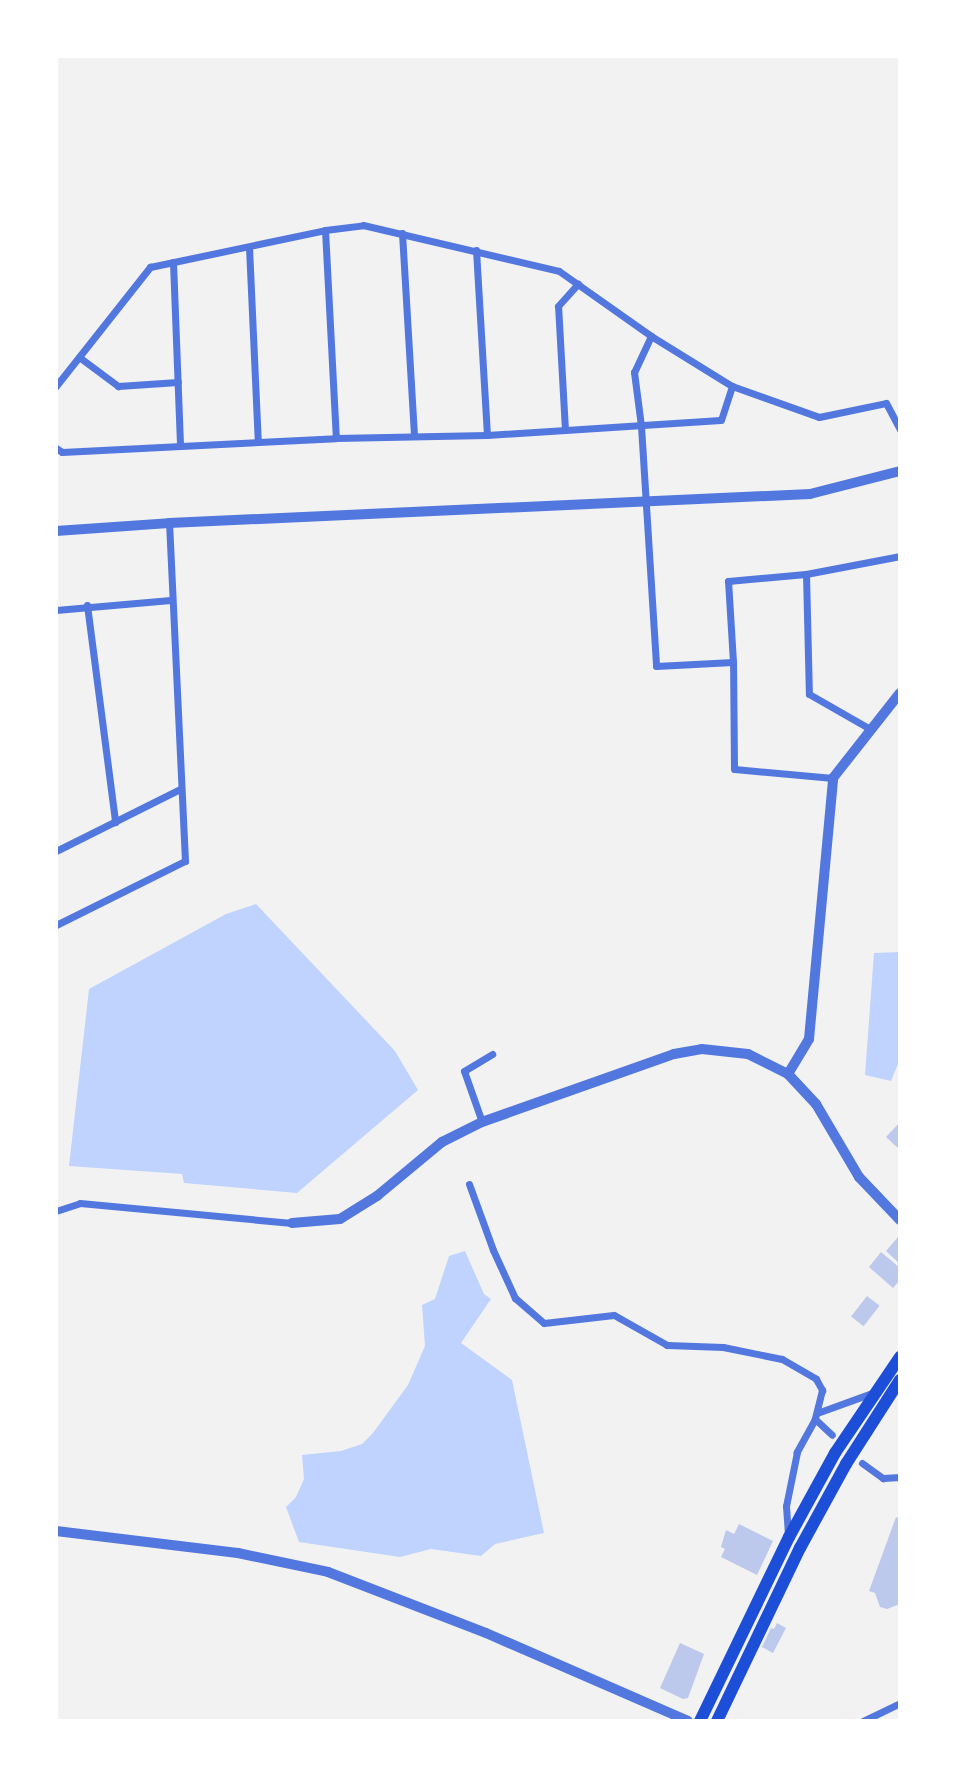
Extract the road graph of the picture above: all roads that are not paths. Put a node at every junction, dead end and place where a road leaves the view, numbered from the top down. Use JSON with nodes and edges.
{"nodes":[{"id":1,"x":325,"y":229,"type":"junction"},
{"id":2,"x":402,"y":233,"type":"junction"},
{"id":3,"x":248,"y":247,"type":"junction"},
{"id":4,"x":476,"y":250,"type":"junction"},
{"id":5,"x":173,"y":262,"type":"junction"},
{"id":6,"x":578,"y":284,"type":"junction"},
{"id":7,"x":651,"y":336,"type":"junction"},
{"id":8,"x":79,"y":357,"type":"junction"},
{"id":9,"x":178,"y":383,"type":"junction"},
{"id":10,"x":56,"y":386,"type":"edge"},
{"id":11,"x":732,"y":386,"type":"junction"},
{"id":12,"x":641,"y":426,"type":"junction"},
{"id":13,"x":900,"y":429,"type":"edge"},
{"id":14,"x":565,"y":430,"type":"junction"},
{"id":15,"x":487,"y":435,"type":"junction"},
{"id":16,"x":414,"y":436,"type":"junction"},
{"id":17,"x":336,"y":438,"type":"junction"},
{"id":18,"x":258,"y":442,"type":"junction"},
{"id":19,"x":180,"y":446,"type":"junction"},
{"id":20,"x":56,"y":448,"type":"edge"},
{"id":21,"x":900,"y":471,"type":"edge"},
{"id":22,"x":645,"y":500,"type":"junction"},
{"id":23,"x":169,"y":523,"type":"junction"},
{"id":24,"x":56,"y":531,"type":"edge"},
{"id":25,"x":900,"y":556,"type":"edge"},
{"id":26,"x":806,"y":574,"type":"junction"},
{"id":27,"x":171,"y":600,"type":"junction"},
{"id":28,"x":87,"y":605,"type":"junction"},
{"id":29,"x":56,"y":610,"type":"edge"},
{"id":30,"x":733,"y":662,"type":"junction"},
{"id":31,"x":900,"y":694,"type":"edge"},
{"id":32,"x":870,"y":729,"type":"junction"},
{"id":33,"x":833,"y":778,"type":"junction"},
{"id":34,"x":180,"y":789,"type":"junction"},
{"id":35,"x":115,"y":822,"type":"junction"},
{"id":36,"x":56,"y":851,"type":"edge"},
{"id":37,"x":56,"y":925,"type":"edge"},
{"id":38,"x":492,"y":1054,"type":"dead end"},
{"id":39,"x":788,"y":1074,"type":"junction"},
{"id":40,"x":482,"y":1122,"type":"junction"},
{"id":41,"x":469,"y":1184,"type":"dead end"},
{"id":42,"x":56,"y":1211,"type":"edge"},
{"id":43,"x":900,"y":1220,"type":"edge"},
{"id":44,"x":292,"y":1223,"type":"joint"},
{"id":45,"x":900,"y":1357,"type":"edge"},
{"id":46,"x":900,"y":1380,"type":"edge"},
{"id":47,"x":875,"y":1392,"type":"junction"},
{"id":48,"x":816,"y":1416,"type":"junction"},
{"id":49,"x":832,"y":1435,"type":"dead end"},
{"id":50,"x":862,"y":1463,"type":"dead end"},
{"id":51,"x":900,"y":1477,"type":"edge"},
{"id":52,"x":56,"y":1531,"type":"edge"},
{"id":53,"x":789,"y":1537,"type":"junction"},
{"id":54,"x":900,"y":1703,"type":"edge"},
{"id":55,"x":688,"y":1721,"type":"edge"},
{"id":56,"x":700,"y":1721,"type":"edge"},
{"id":57,"x":717,"y":1721,"type":"edge"},
{"id":58,"x":863,"y":1721,"type":"edge"}],
"edges":[{"from":1,"to":2,"type":"street"},
{"from":1,"to":3,"type":"street"},
{"from":1,"to":17,"type":"street"},
{"from":2,"to":4,"type":"street"},
{"from":2,"to":16,"type":"street"},
{"from":3,"to":5,"type":"street"},
{"from":3,"to":18,"type":"street"},
{"from":4,"to":6,"type":"street"},
{"from":4,"to":15,"type":"street"},
{"from":5,"to":8,"type":"street"},
{"from":5,"to":9,"type":"street"},
{"from":6,"to":7,"type":"street"},
{"from":6,"to":14,"type":"street"},
{"from":7,"to":11,"type":"street"},
{"from":7,"to":12,"type":"street"},
{"from":8,"to":9,"type":"street"},
{"from":8,"to":10,"type":"street"},
{"from":9,"to":19,"type":"street"},
{"from":11,"to":12,"type":"street"},
{"from":11,"to":13,"type":"street"},
{"from":12,"to":14,"type":"street"},
{"from":12,"to":22,"type":"street"},
{"from":14,"to":15,"type":"street"},
{"from":15,"to":16,"type":"street"},
{"from":16,"to":17,"type":"street"},
{"from":17,"to":18,"type":"street"},
{"from":18,"to":19,"type":"street"},
{"from":19,"to":20,"type":"street"},
{"from":21,"to":22,"type":"street"},
{"from":22,"to":23,"type":"street"},
{"from":22,"to":30,"type":"street"},
{"from":23,"to":24,"type":"street"},
{"from":23,"to":27,"type":"street"},
{"from":25,"to":26,"type":"street"},
{"from":26,"to":30,"type":"street"},
{"from":26,"to":32,"type":"street"},
{"from":27,"to":28,"type":"street"},
{"from":27,"to":34,"type":"street"},
{"from":28,"to":29,"type":"street"},
{"from":28,"to":35,"type":"street"},
{"from":30,"to":33,"type":"street"},
{"from":31,"to":32,"type":"street"},
{"from":32,"to":33,"type":"street"},
{"from":33,"to":39,"type":"street"},
{"from":34,"to":35,"type":"street"},
{"from":34,"to":37,"type":"street"},
{"from":35,"to":36,"type":"street"},
{"from":38,"to":40,"type":"street"},
{"from":39,"to":40,"type":"street"},
{"from":39,"to":43,"type":"street"},
{"from":40,"to":44,"type":"street"},
{"from":41,"to":48,"type":"street"},
{"from":42,"to":44,"type":"street"},
{"from":45,"to":47,"type":"main road"},
{"from":46,"to":57,"type":"main road"},
{"from":47,"to":48,"type":"street"},
{"from":47,"to":53,"type":"main road"},
{"from":48,"to":49,"type":"street"},
{"from":48,"to":53,"type":"street"},
{"from":50,"to":51,"type":"street"},
{"from":52,"to":55,"type":"street"},
{"from":53,"to":56,"type":"main road"},
{"from":54,"to":58,"type":"street"}]}
